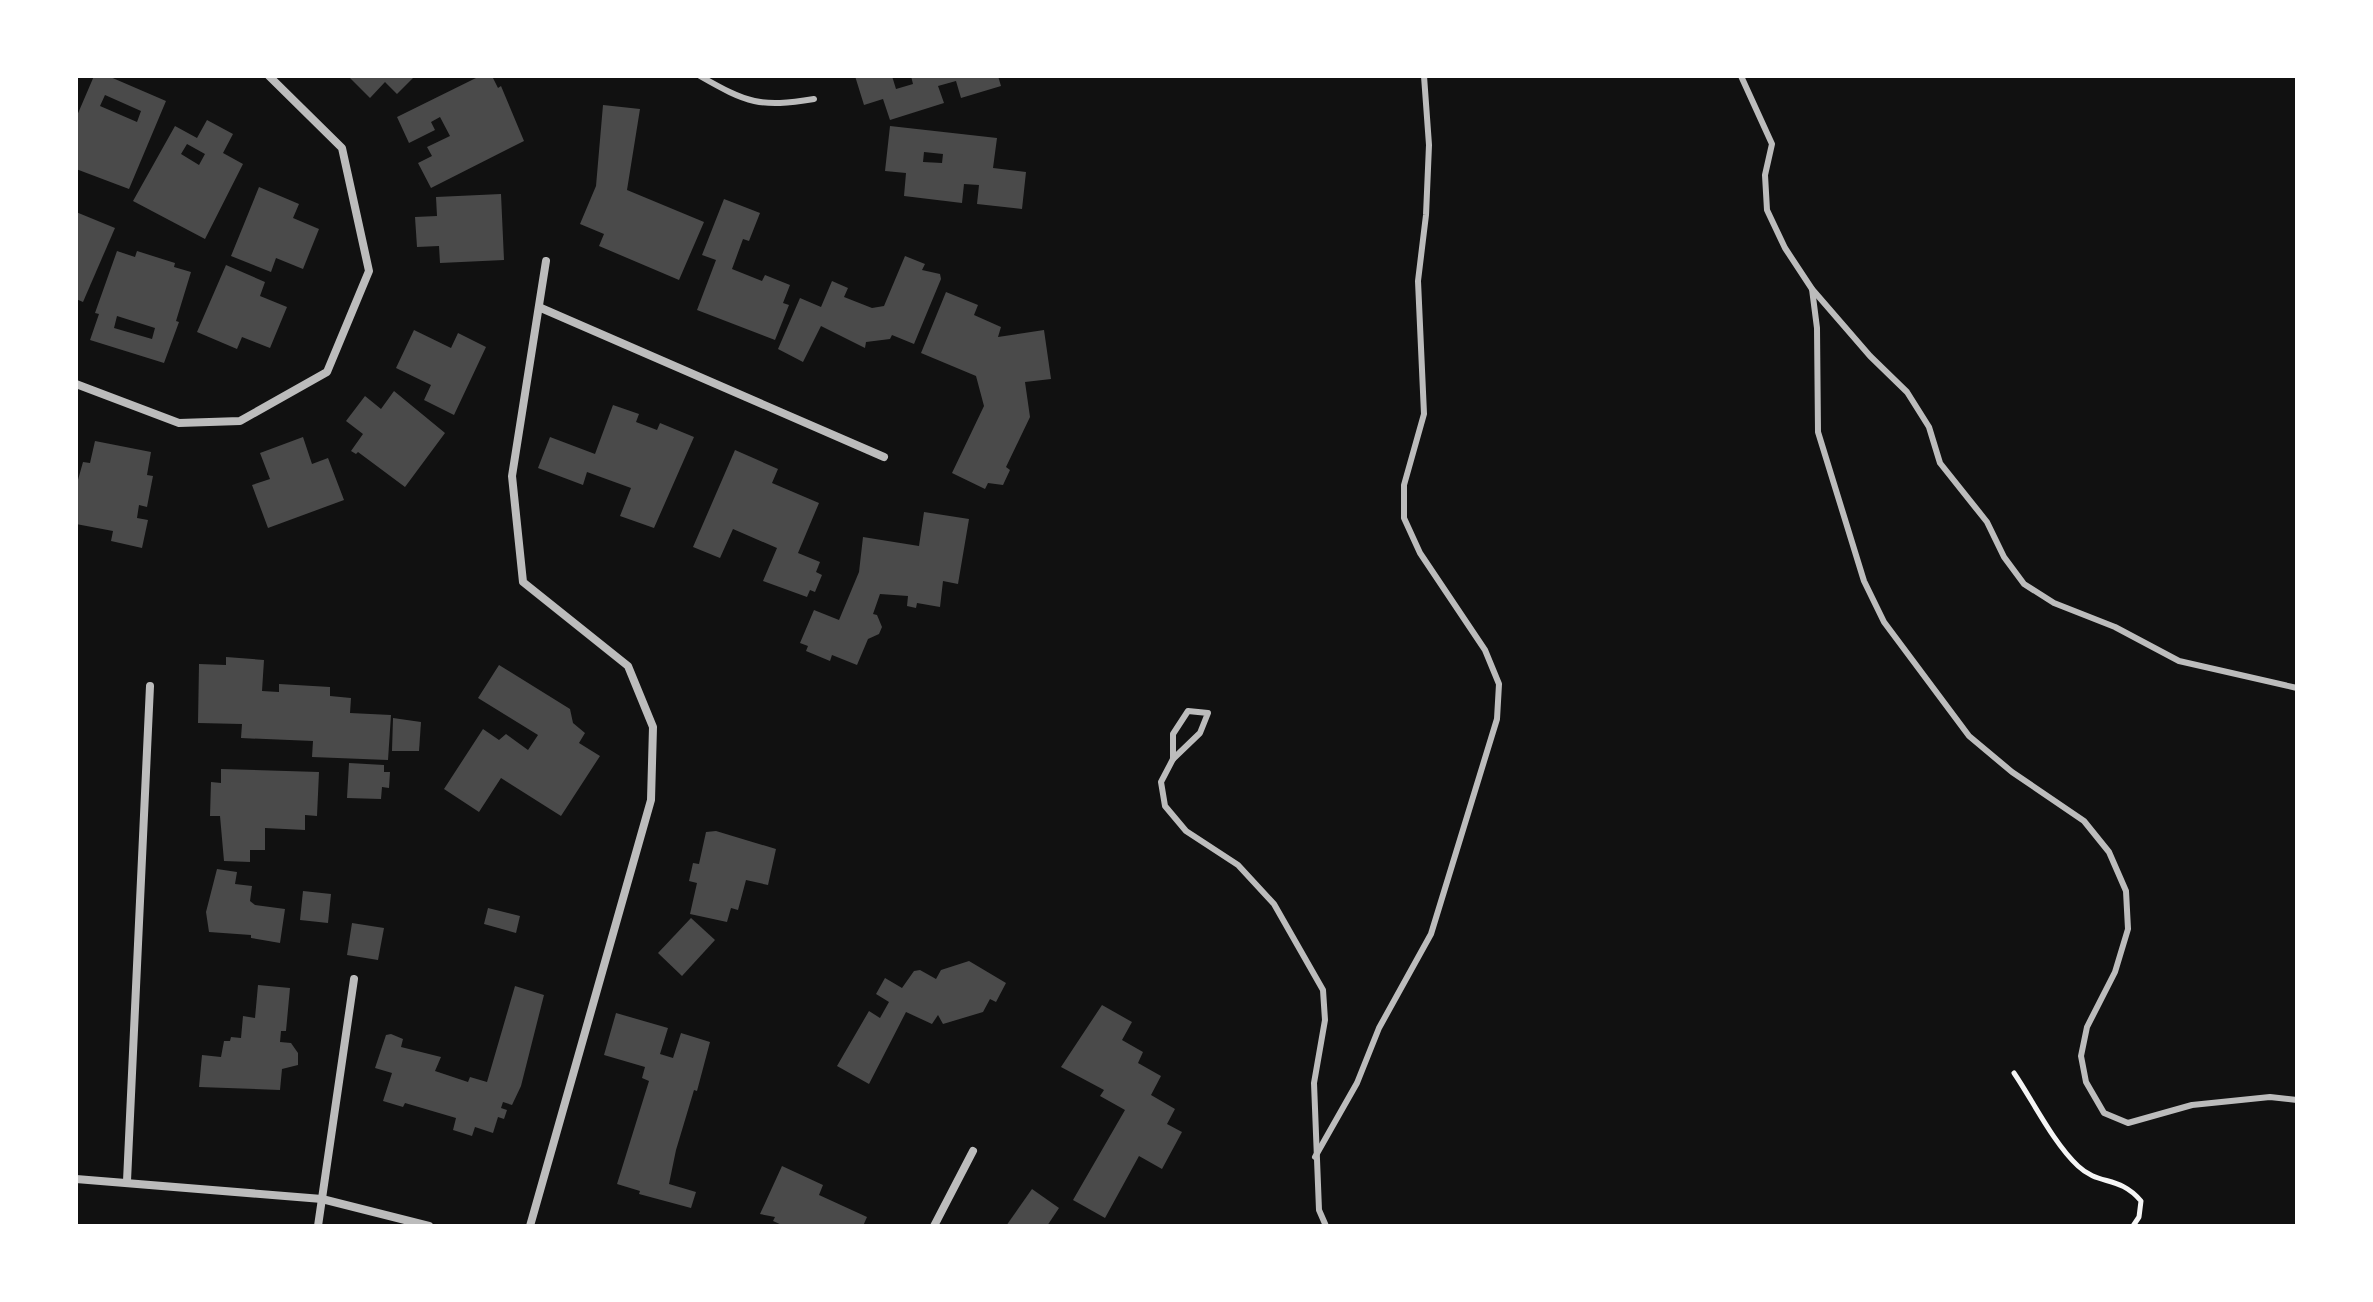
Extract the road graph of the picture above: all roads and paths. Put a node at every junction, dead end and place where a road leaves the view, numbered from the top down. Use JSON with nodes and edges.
{"nodes":[{"id":1,"x":269,"y":76,"type":"edge"},
{"id":2,"x":700,"y":76,"type":"edge"},
{"id":3,"x":1424,"y":76,"type":"edge"},
{"id":4,"x":1741,"y":76,"type":"edge"},
{"id":5,"x":814,"y":99,"type":"dead end"},
{"id":6,"x":546,"y":261,"type":"dead end"},
{"id":7,"x":1812,"y":289,"type":"junction"},
{"id":8,"x":541,"y":308,"type":"junction"},
{"id":9,"x":76,"y":384,"type":"edge"},
{"id":10,"x":884,"y":457,"type":"dead end"},
{"id":11,"x":150,"y":686,"type":"dead end"},
{"id":12,"x":2297,"y":688,"type":"edge"},
{"id":13,"x":1173,"y":759,"type":"junction"},
{"id":14,"x":354,"y":979,"type":"dead end"},
{"id":15,"x":2014,"y":1073,"type":"dead end"},
{"id":16,"x":2297,"y":1100,"type":"edge"},
{"id":17,"x":973,"y":1151,"type":"dead end"},
{"id":18,"x":1315,"y":1157,"type":"junction"},
{"id":19,"x":76,"y":1179,"type":"edge"},
{"id":20,"x":127,"y":1181,"type":"junction"},
{"id":21,"x":322,"y":1199,"type":"junction"},
{"id":22,"x":318,"y":1226,"type":"edge"},
{"id":23,"x":429,"y":1226,"type":"edge"},
{"id":24,"x":530,"y":1226,"type":"edge"},
{"id":25,"x":934,"y":1226,"type":"edge"},
{"id":26,"x":1326,"y":1226,"type":"edge"},
{"id":27,"x":2133,"y":1226,"type":"edge"}],
"edges":[{"from":1,"to":9,"type":"street"},
{"from":2,"to":5,"type":"lane"},
{"from":3,"to":18,"type":"lane"},
{"from":4,"to":7,"type":"lane"},
{"from":6,"to":8,"type":"street"},
{"from":7,"to":12,"type":"lane"},
{"from":7,"to":16,"type":"lane"},
{"from":8,"to":10,"type":"street"},
{"from":8,"to":24,"type":"street"},
{"from":11,"to":20,"type":"street"},
{"from":13,"to":13,"type":"lane"},
{"from":13,"to":18,"type":"lane"},
{"from":14,"to":21,"type":"street"},
{"from":15,"to":27,"type":"path"},
{"from":17,"to":25,"type":"street"},
{"from":18,"to":26,"type":"lane"},
{"from":19,"to":20,"type":"street"},
{"from":20,"to":21,"type":"street"},
{"from":21,"to":22,"type":"street"},
{"from":21,"to":23,"type":"street"}]}
